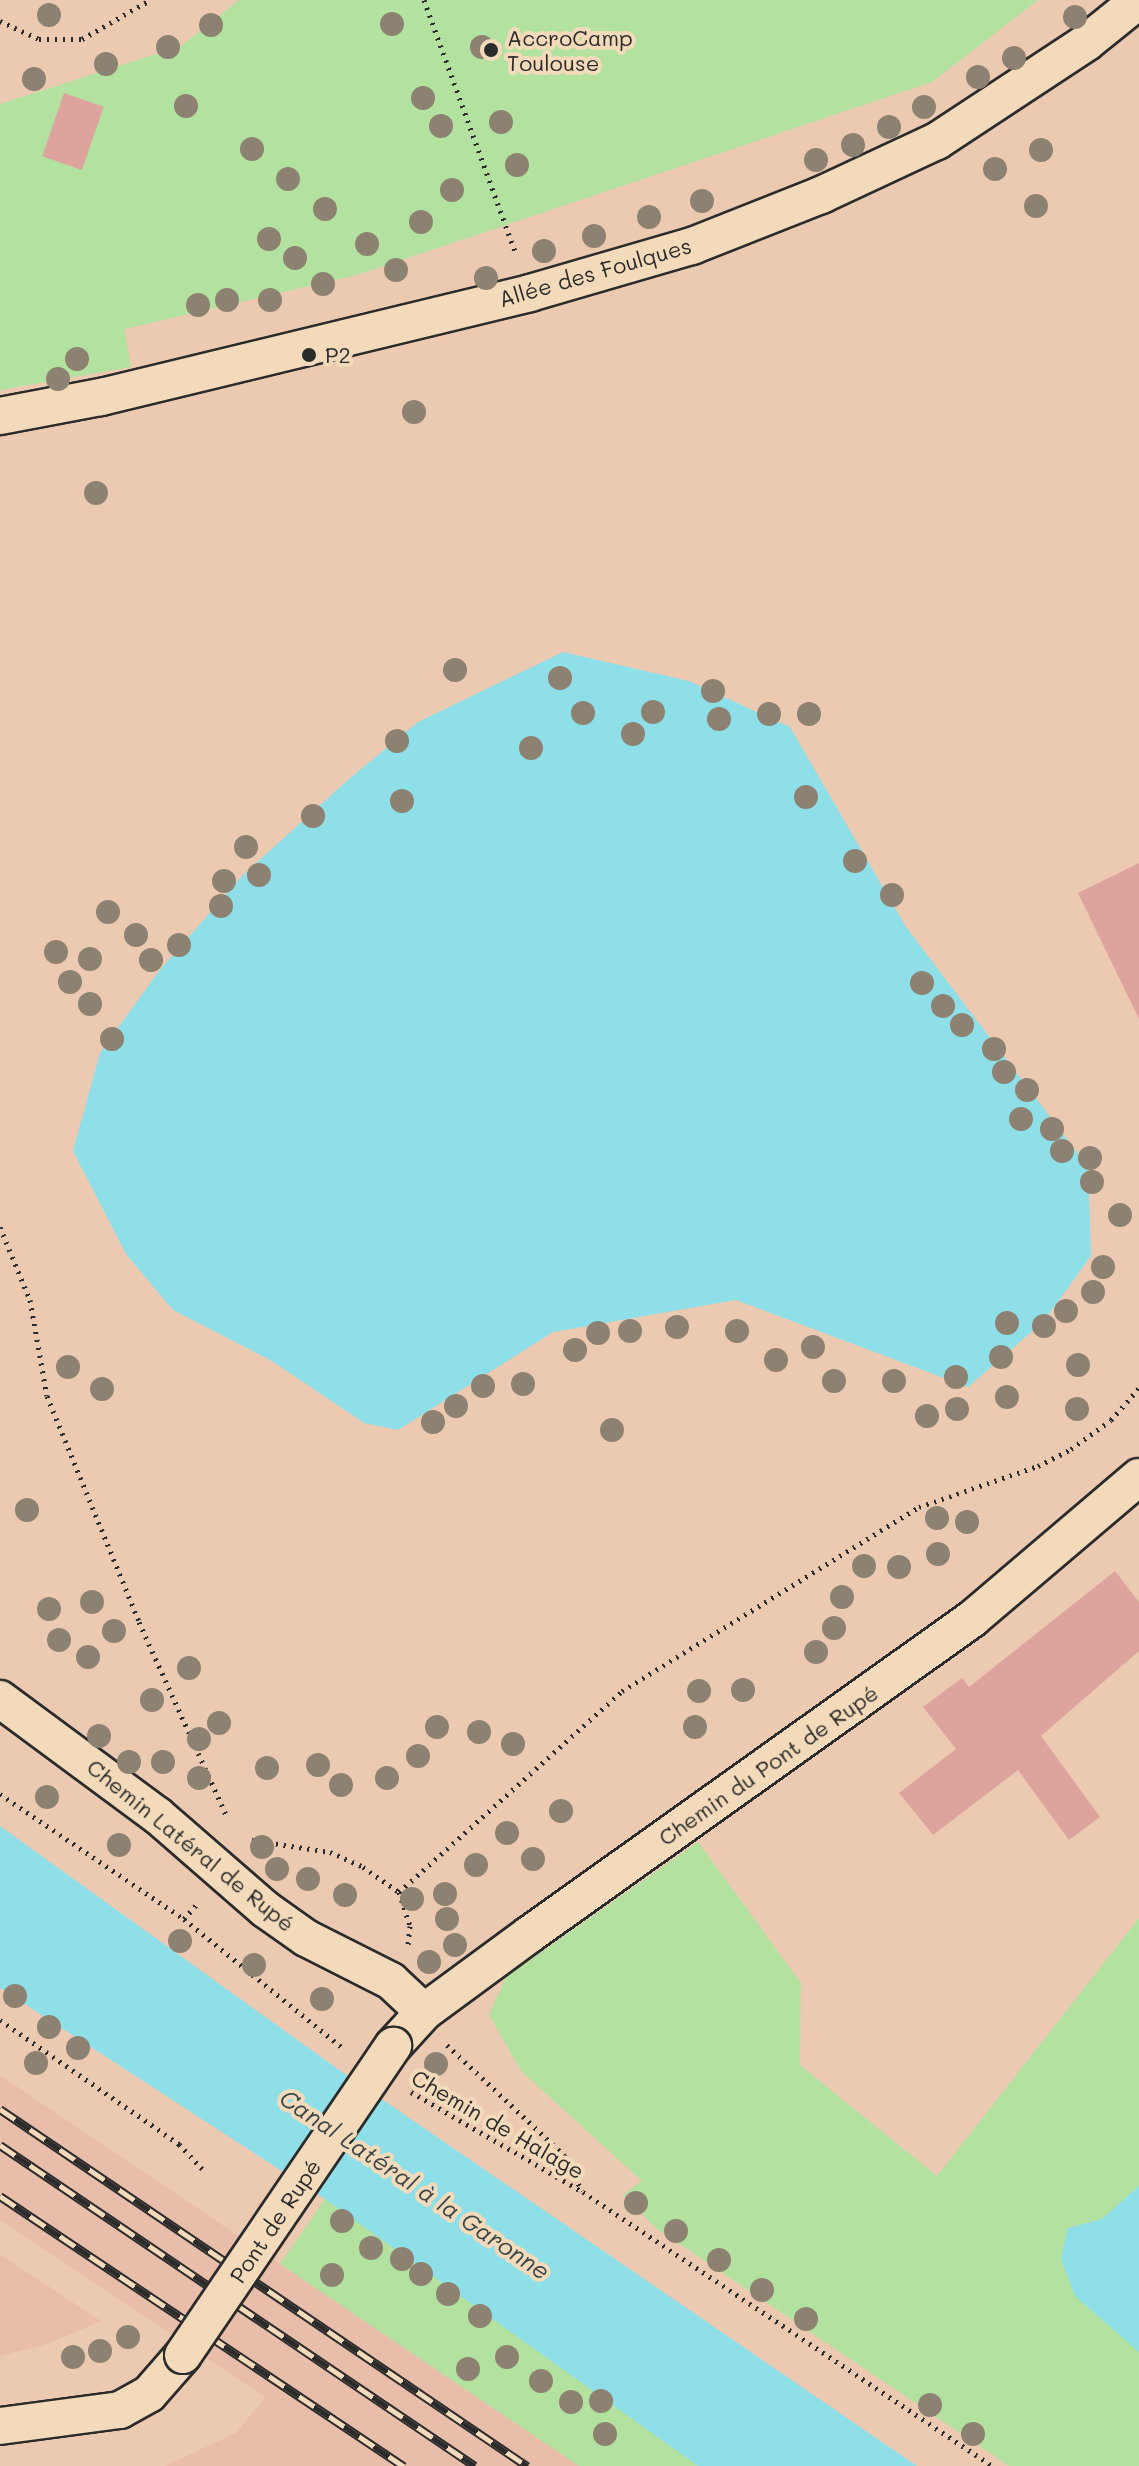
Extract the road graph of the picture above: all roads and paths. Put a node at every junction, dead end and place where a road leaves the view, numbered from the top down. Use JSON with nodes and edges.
{"nodes":[{"id":1,"x":150,"y":0,"type":"edge"},
{"id":2,"x":424,"y":0,"type":"edge"},
{"id":3,"x":1139,"y":0,"type":"edge"},
{"id":4,"x":0,"y":21,"type":"edge"},
{"id":5,"x":530,"y":293,"type":"junction"},
{"id":6,"x":0,"y":416,"type":"edge"},
{"id":7,"x":0,"y":1227,"type":"edge"},
{"id":8,"x":1139,"y":1388,"type":"edge"},
{"id":9,"x":1139,"y":1477,"type":"edge"},
{"id":10,"x":0,"y":1699,"type":"edge"},
{"id":11,"x":0,"y":1794,"type":"edge"},
{"id":12,"x":230,"y":1824,"type":"dead end"},
{"id":13,"x":237,"y":1838,"type":"dead end"},
{"id":14,"x":399,"y":1892,"type":"junction"},
{"id":15,"x":391,"y":1981,"type":"junction"},
{"id":16,"x":424,"y":2012,"type":"junction"},
{"id":17,"x":0,"y":2020,"type":"edge"},
{"id":18,"x":393,"y":2046,"type":"joint"},
{"id":19,"x":354,"y":2057,"type":"dead end"},
{"id":20,"x":399,"y":2085,"type":"dead end"},
{"id":21,"x":202,"y":2169,"type":"dead end"},
{"id":22,"x":583,"y":2192,"type":"junction"},
{"id":23,"x":0,"y":2426,"type":"edge"},
{"id":24,"x":992,"y":2466,"type":"edge"}],
"edges":[{"from":1,"to":4,"type":"path"},
{"from":2,"to":5,"type":"path"},
{"from":3,"to":5,"type":"street","name":"Allée des Foulques"},
{"from":5,"to":6,"type":"street","name":"Allée des Foulques"},
{"from":7,"to":12,"type":"path"},
{"from":8,"to":14,"type":"path"},
{"from":9,"to":16,"type":"street","name":"Chemin du Pont de Rupé"},
{"from":10,"to":15,"type":"street","name":"Chemin Latéral de Rupé"},
{"from":11,"to":19,"type":"path"},
{"from":13,"to":14,"type":"path"},
{"from":14,"to":15,"type":"path"},
{"from":15,"to":16,"type":"street","name":"Chemin Latéral de Rupé"},
{"from":16,"to":18,"type":"street","name":"Chemin du Pont de Rupé"},
{"from":16,"to":22,"type":"path"},
{"from":17,"to":21,"type":"path"},
{"from":18,"to":23,"type":"street","name":"Pont de Rupé","bridge":true},
{"from":20,"to":22,"type":"path","name":"Chemin de Halage"},
{"from":22,"to":24,"type":"path","name":"Chemin de Halage"}]}
